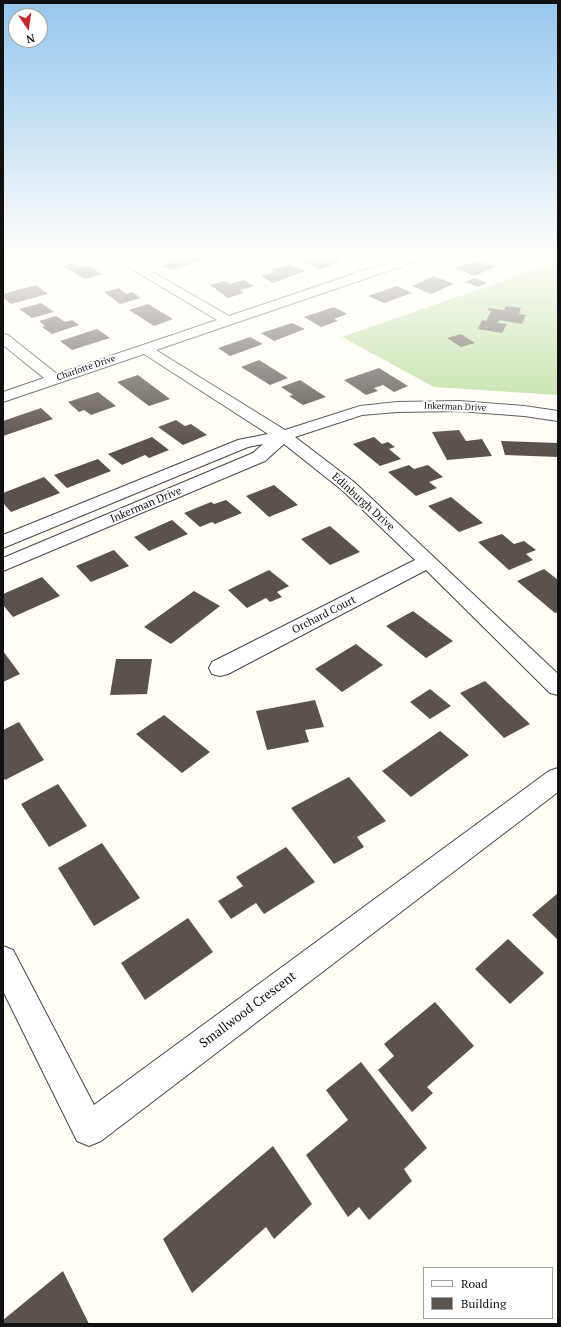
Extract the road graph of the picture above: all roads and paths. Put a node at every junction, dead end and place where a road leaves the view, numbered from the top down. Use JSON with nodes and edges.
{"nodes":[{"id":1,"x":222,"y":318,"type":"edge"},
{"id":2,"x":232,"y":318,"type":"edge"},
{"id":3,"x":226,"y":320,"type":"junction"},
{"id":4,"x":3,"y":338,"type":"edge"},
{"id":5,"x":144,"y":348,"type":"junction"},
{"id":6,"x":55,"y":379,"type":"junction"},
{"id":7,"x":3,"y":397,"type":"edge"},
{"id":8,"x":558,"y":416,"type":"edge"},
{"id":9,"x":283,"y":436,"type":"junction"},
{"id":10,"x":3,"y":542,"type":"edge"},
{"id":11,"x":428,"y":561,"type":"junction"},
{"id":12,"x":3,"y":565,"type":"edge"},
{"id":13,"x":220,"y":668,"type":"dead end"},
{"id":14,"x":558,"y":687,"type":"edge"},
{"id":15,"x":558,"y":778,"type":"edge"},
{"id":16,"x":3,"y":960,"type":"edge"}],
"edges":[{"from":1,"to":3,"type":"street"},
{"from":2,"to":3,"type":"street","name":"Charlotte Drive"},
{"from":3,"to":5,"type":"street","name":"Charlotte Drive"},
{"from":4,"to":6,"type":"street"},
{"from":5,"to":6,"type":"street","name":"Charlotte Drive"},
{"from":5,"to":9,"type":"street","name":"Edinburgh Drive"},
{"from":6,"to":7,"type":"street","name":"Charlotte Drive"},
{"from":8,"to":9,"type":"street","name":"Inkerman Drive"},
{"from":9,"to":10,"type":"street","name":"Inkerman Drive"},
{"from":9,"to":11,"type":"street","name":"Edinburgh Drive"},
{"from":9,"to":12,"type":"street","name":"Inkerman Drive"},
{"from":11,"to":13,"type":"street","name":"Orchard Court"},
{"from":11,"to":14,"type":"street","name":"Edinburgh Drive"},
{"from":15,"to":16,"type":"street","name":"Smallwood Crescent"}]}
